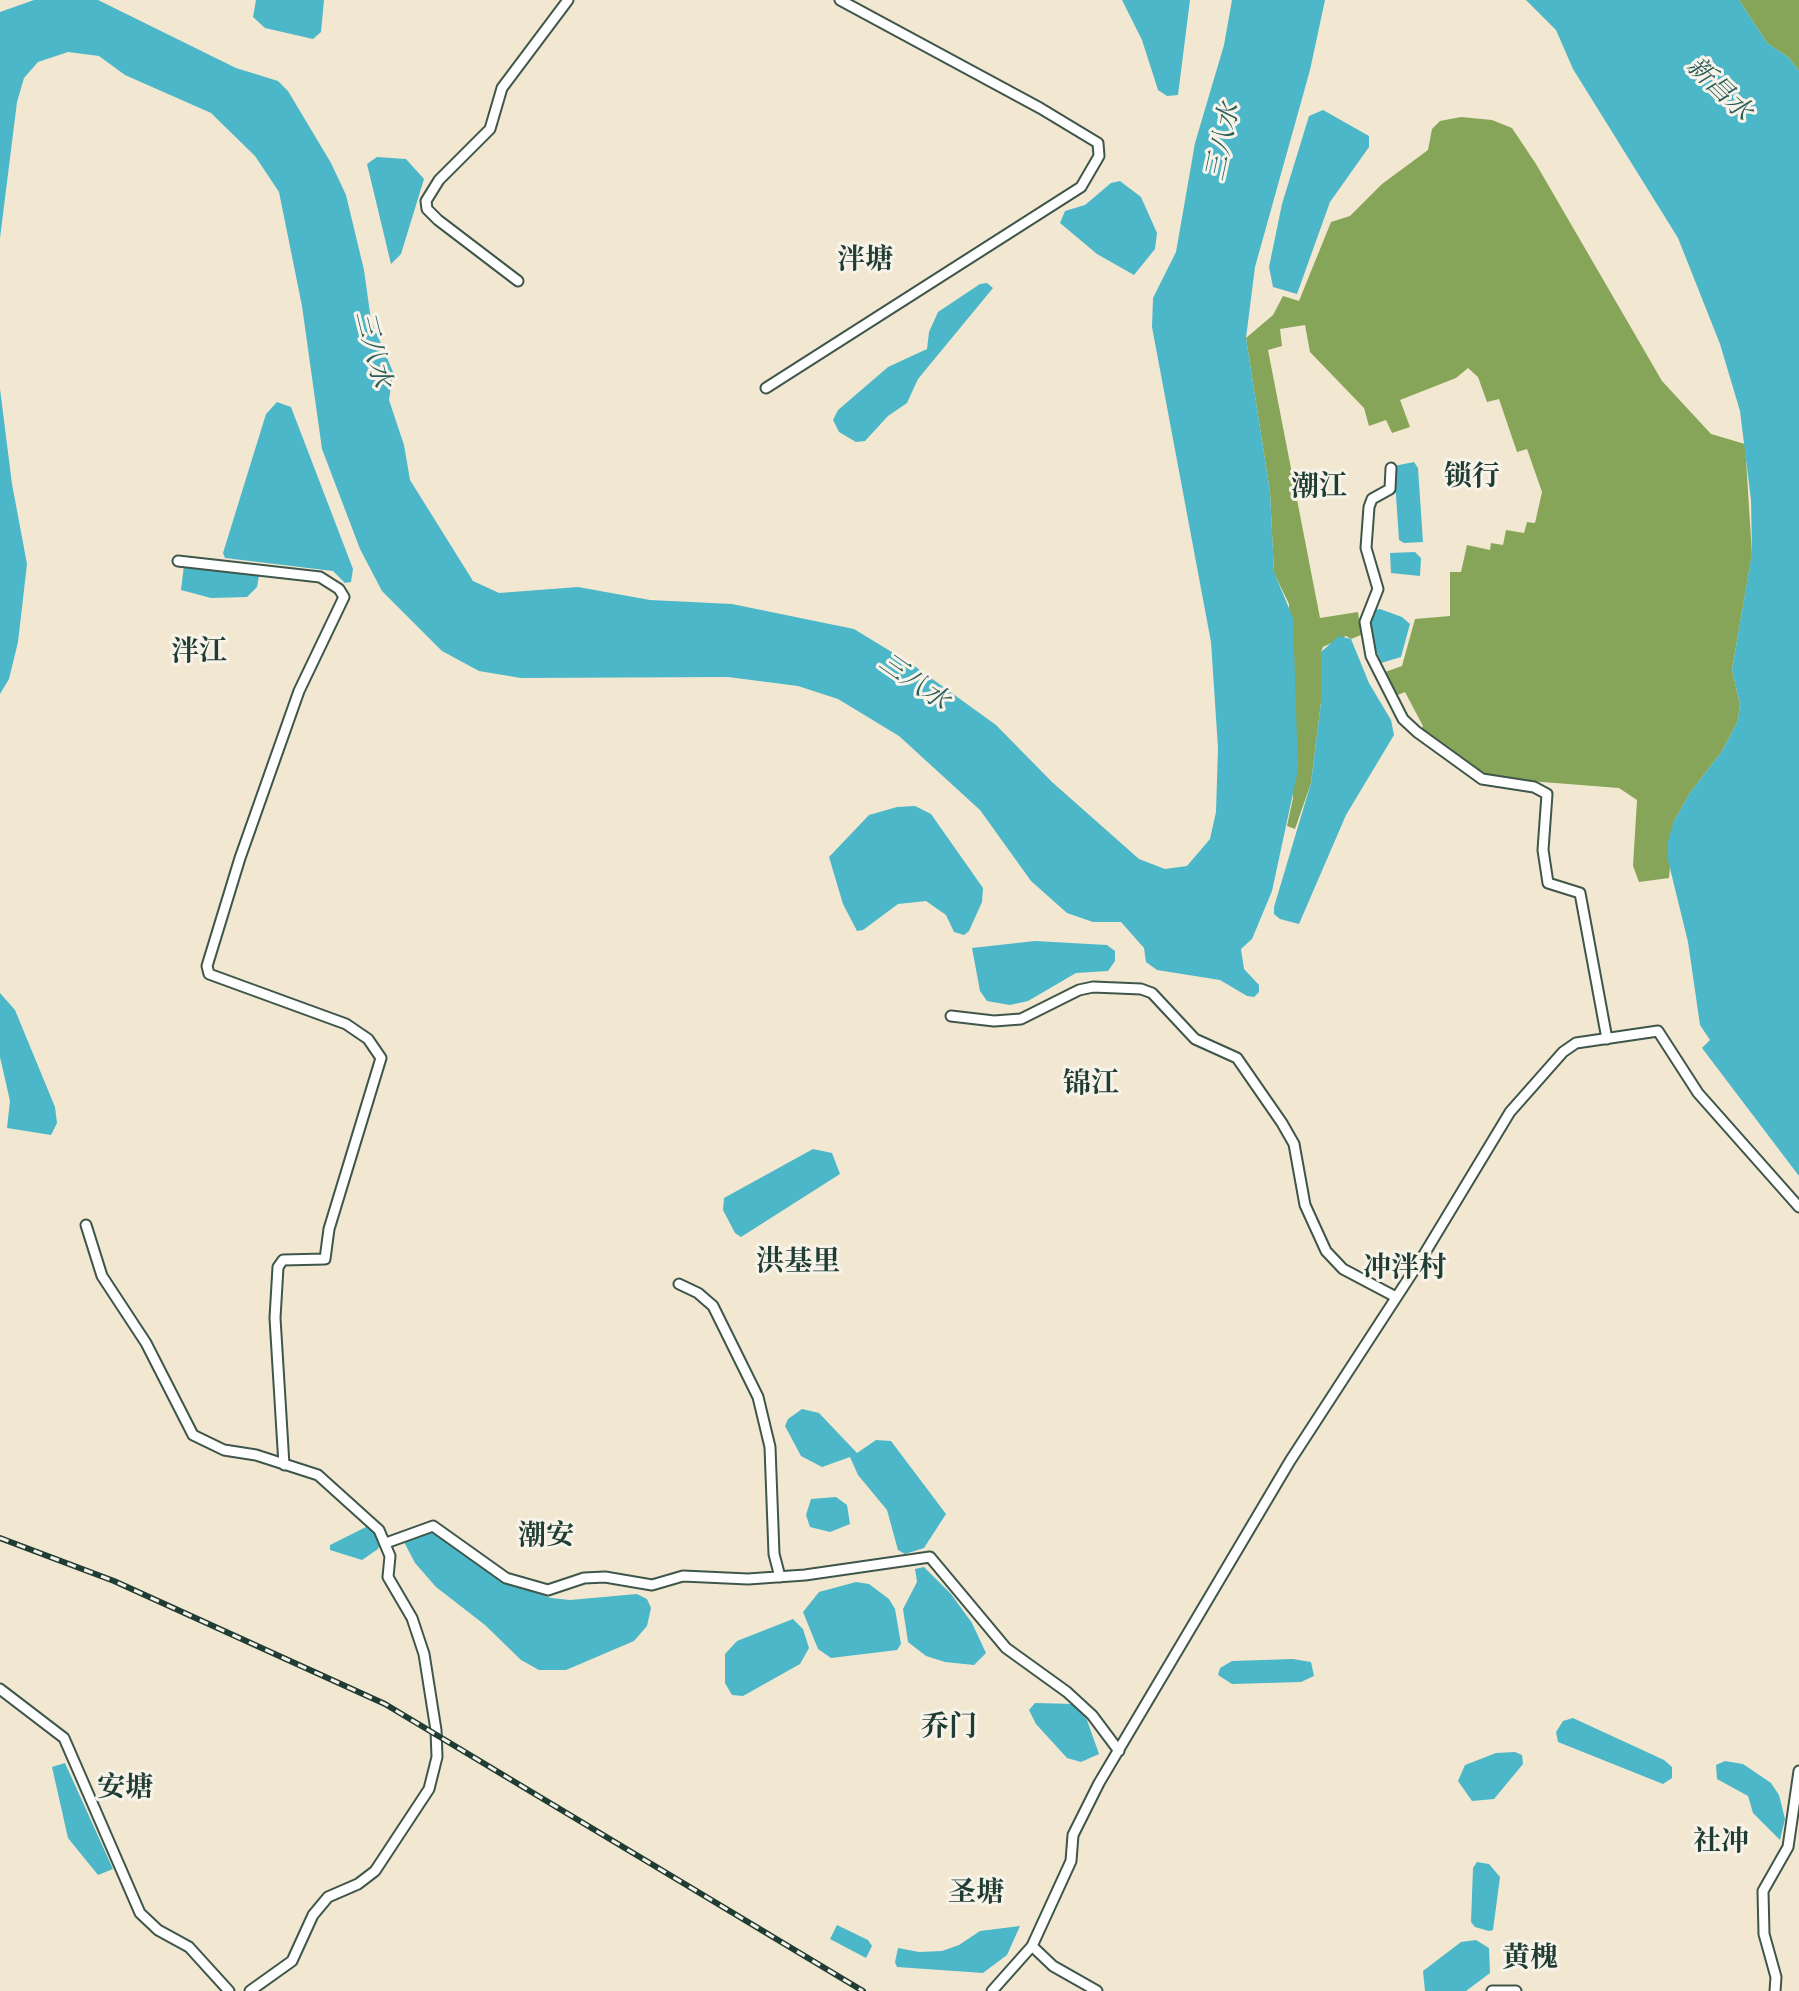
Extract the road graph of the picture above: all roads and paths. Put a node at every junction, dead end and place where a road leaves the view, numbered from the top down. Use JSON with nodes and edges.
{"nodes":[{"id":1,"x":568,"y":0,"type":"edge"},
{"id":2,"x":840,"y":0,"type":"edge"},
{"id":3,"x":518,"y":281,"type":"dead end"},
{"id":4,"x":766,"y":388,"type":"dead end"},
{"id":5,"x":1391,"y":468,"type":"dead end"},
{"id":6,"x":178,"y":561,"type":"dead end"},
{"id":7,"x":951,"y":1016,"type":"dead end"},
{"id":8,"x":1607,"y":1039,"type":"junction"},
{"id":9,"x":1799,"y":1207,"type":"edge"},
{"id":10,"x":86,"y":1225,"type":"dead end"},
{"id":11,"x":679,"y":1284,"type":"dead end"},
{"id":12,"x":1396,"y":1297,"type":"junction"},
{"id":13,"x":284,"y":1465,"type":"junction"},
{"id":14,"x":386,"y":1543,"type":"junction"},
{"id":15,"x":780,"y":1577,"type":"junction"},
{"id":16,"x":0,"y":1689,"type":"edge"},
{"id":17,"x":1119,"y":1751,"type":"junction"},
{"id":18,"x":1799,"y":1771,"type":"edge"},
{"id":19,"x":1032,"y":1946,"type":"junction"},
{"id":20,"x":229,"y":1991,"type":"edge"},
{"id":21,"x":250,"y":1991,"type":"edge"},
{"id":22,"x":992,"y":1991,"type":"edge"},
{"id":23,"x":1097,"y":1991,"type":"edge"},
{"id":24,"x":1492,"y":1991,"type":"edge"},
{"id":25,"x":1516,"y":1991,"type":"edge"},
{"id":26,"x":1775,"y":1991,"type":"edge"}],
"edges":[{"from":1,"to":3,"type":"street"},
{"from":2,"to":4,"type":"street"},
{"from":5,"to":8,"type":"street"},
{"from":6,"to":13,"type":"street"},
{"from":7,"to":12,"type":"street"},
{"from":8,"to":9,"type":"street"},
{"from":8,"to":12,"type":"street"},
{"from":10,"to":13,"type":"street"},
{"from":11,"to":15,"type":"street"},
{"from":12,"to":17,"type":"street"},
{"from":13,"to":14,"type":"street"},
{"from":14,"to":15,"type":"street"},
{"from":14,"to":21,"type":"street"},
{"from":15,"to":17,"type":"street"},
{"from":16,"to":20,"type":"street"},
{"from":17,"to":19,"type":"street"},
{"from":18,"to":26,"type":"street"},
{"from":19,"to":22,"type":"street"},
{"from":19,"to":23,"type":"street"},
{"from":24,"to":25,"type":"street"}]}
